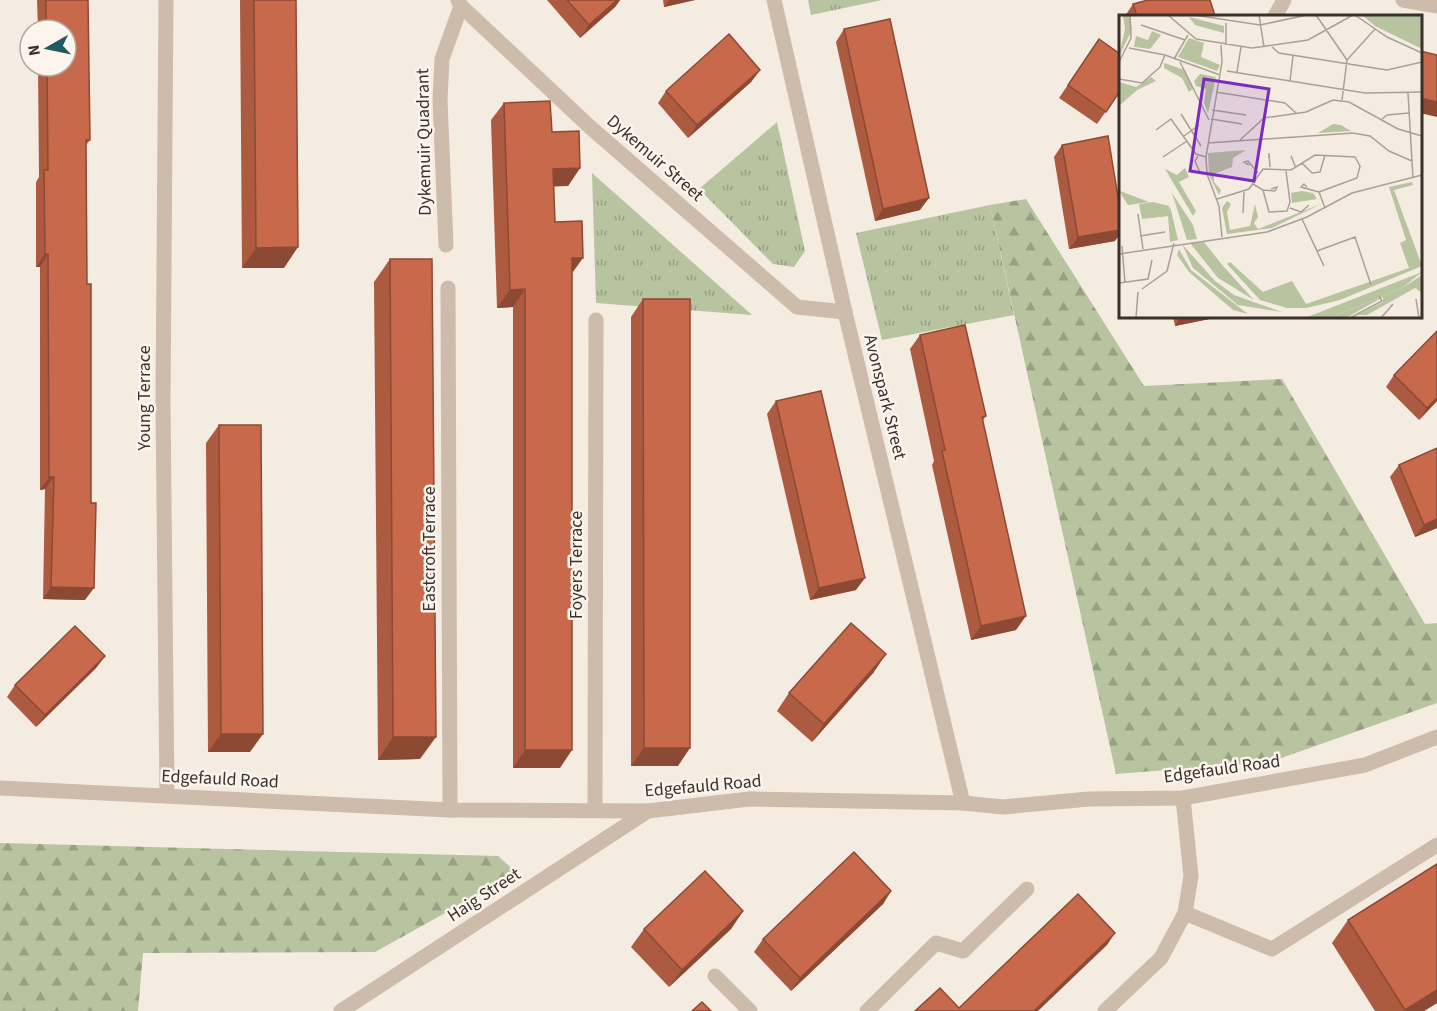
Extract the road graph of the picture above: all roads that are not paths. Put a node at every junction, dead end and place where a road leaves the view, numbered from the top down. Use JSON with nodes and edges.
{"nodes":[{"id":1,"x":166,"y":0,"type":"edge"},
{"id":2,"x":774,"y":0,"type":"edge"},
{"id":3,"x":1284,"y":0,"type":"edge"},
{"id":4,"x":1403,"y":0,"type":"edge"},
{"id":5,"x":460,"y":3,"type":"edge"},
{"id":6,"x":1437,"y":6,"type":"edge"},
{"id":7,"x":1276,"y":15,"type":"edge"},
{"id":8,"x":446,"y":244,"type":"dead end"},
{"id":9,"x":448,"y":288,"type":"dead end"},
{"id":10,"x":845,"y":312,"type":"junction"},
{"id":11,"x":596,"y":320,"type":"dead end"},
{"id":12,"x":1437,"y":737,"type":"edge"},
{"id":13,"x":0,"y":788,"type":"edge"},
{"id":14,"x":166,"y":795,"type":"junction"},
{"id":15,"x":1182,"y":798,"type":"junction"},
{"id":16,"x":963,"y":803,"type":"junction"},
{"id":17,"x":450,"y":810,"type":"junction"},
{"id":18,"x":595,"y":810,"type":"junction"},
{"id":19,"x":648,"y":811,"type":"junction"},
{"id":20,"x":1437,"y":845,"type":"edge"},
{"id":21,"x":1027,"y":889,"type":"dead end"},
{"id":22,"x":1185,"y":913,"type":"junction"},
{"id":23,"x":715,"y":976,"type":"dead end"},
{"id":24,"x":340,"y":1011,"type":"edge"},
{"id":25,"x":750,"y":1011,"type":"edge"},
{"id":26,"x":867,"y":1011,"type":"edge"},
{"id":27,"x":1105,"y":1011,"type":"edge"}],
"edges":[{"from":1,"to":14,"type":"street","name":"Young Terrace"},
{"from":2,"to":10,"type":"street","name":"Avonspark Street"},
{"from":3,"to":7,"type":"street"},
{"from":4,"to":6,"type":"street"},
{"from":5,"to":8,"type":"street","name":"Dykemuir Quadrant"},
{"from":5,"to":10,"type":"street","name":"Dykemuir Street"},
{"from":9,"to":17,"type":"street","name":"Eastcroft Terrace"},
{"from":10,"to":16,"type":"street","name":"Avonspark Street"},
{"from":11,"to":18,"type":"street","name":"Foyers Terrace"},
{"from":12,"to":15,"type":"street","name":"Edgefauld Road"},
{"from":13,"to":14,"type":"street","name":"Edgefauld Road"},
{"from":14,"to":17,"type":"street","name":"Edgefauld Road"},
{"from":15,"to":16,"type":"street","name":"Edgefauld Road"},
{"from":15,"to":22,"type":"street"},
{"from":16,"to":19,"type":"street","name":"Edgefauld Road"},
{"from":17,"to":18,"type":"street","name":"Edgefauld Road"},
{"from":18,"to":19,"type":"street","name":"Edgefauld Road"},
{"from":19,"to":24,"type":"street","name":"Haig Street"},
{"from":20,"to":22,"type":"street"},
{"from":21,"to":26,"type":"street"},
{"from":22,"to":27,"type":"street"},
{"from":23,"to":25,"type":"street"}]}
